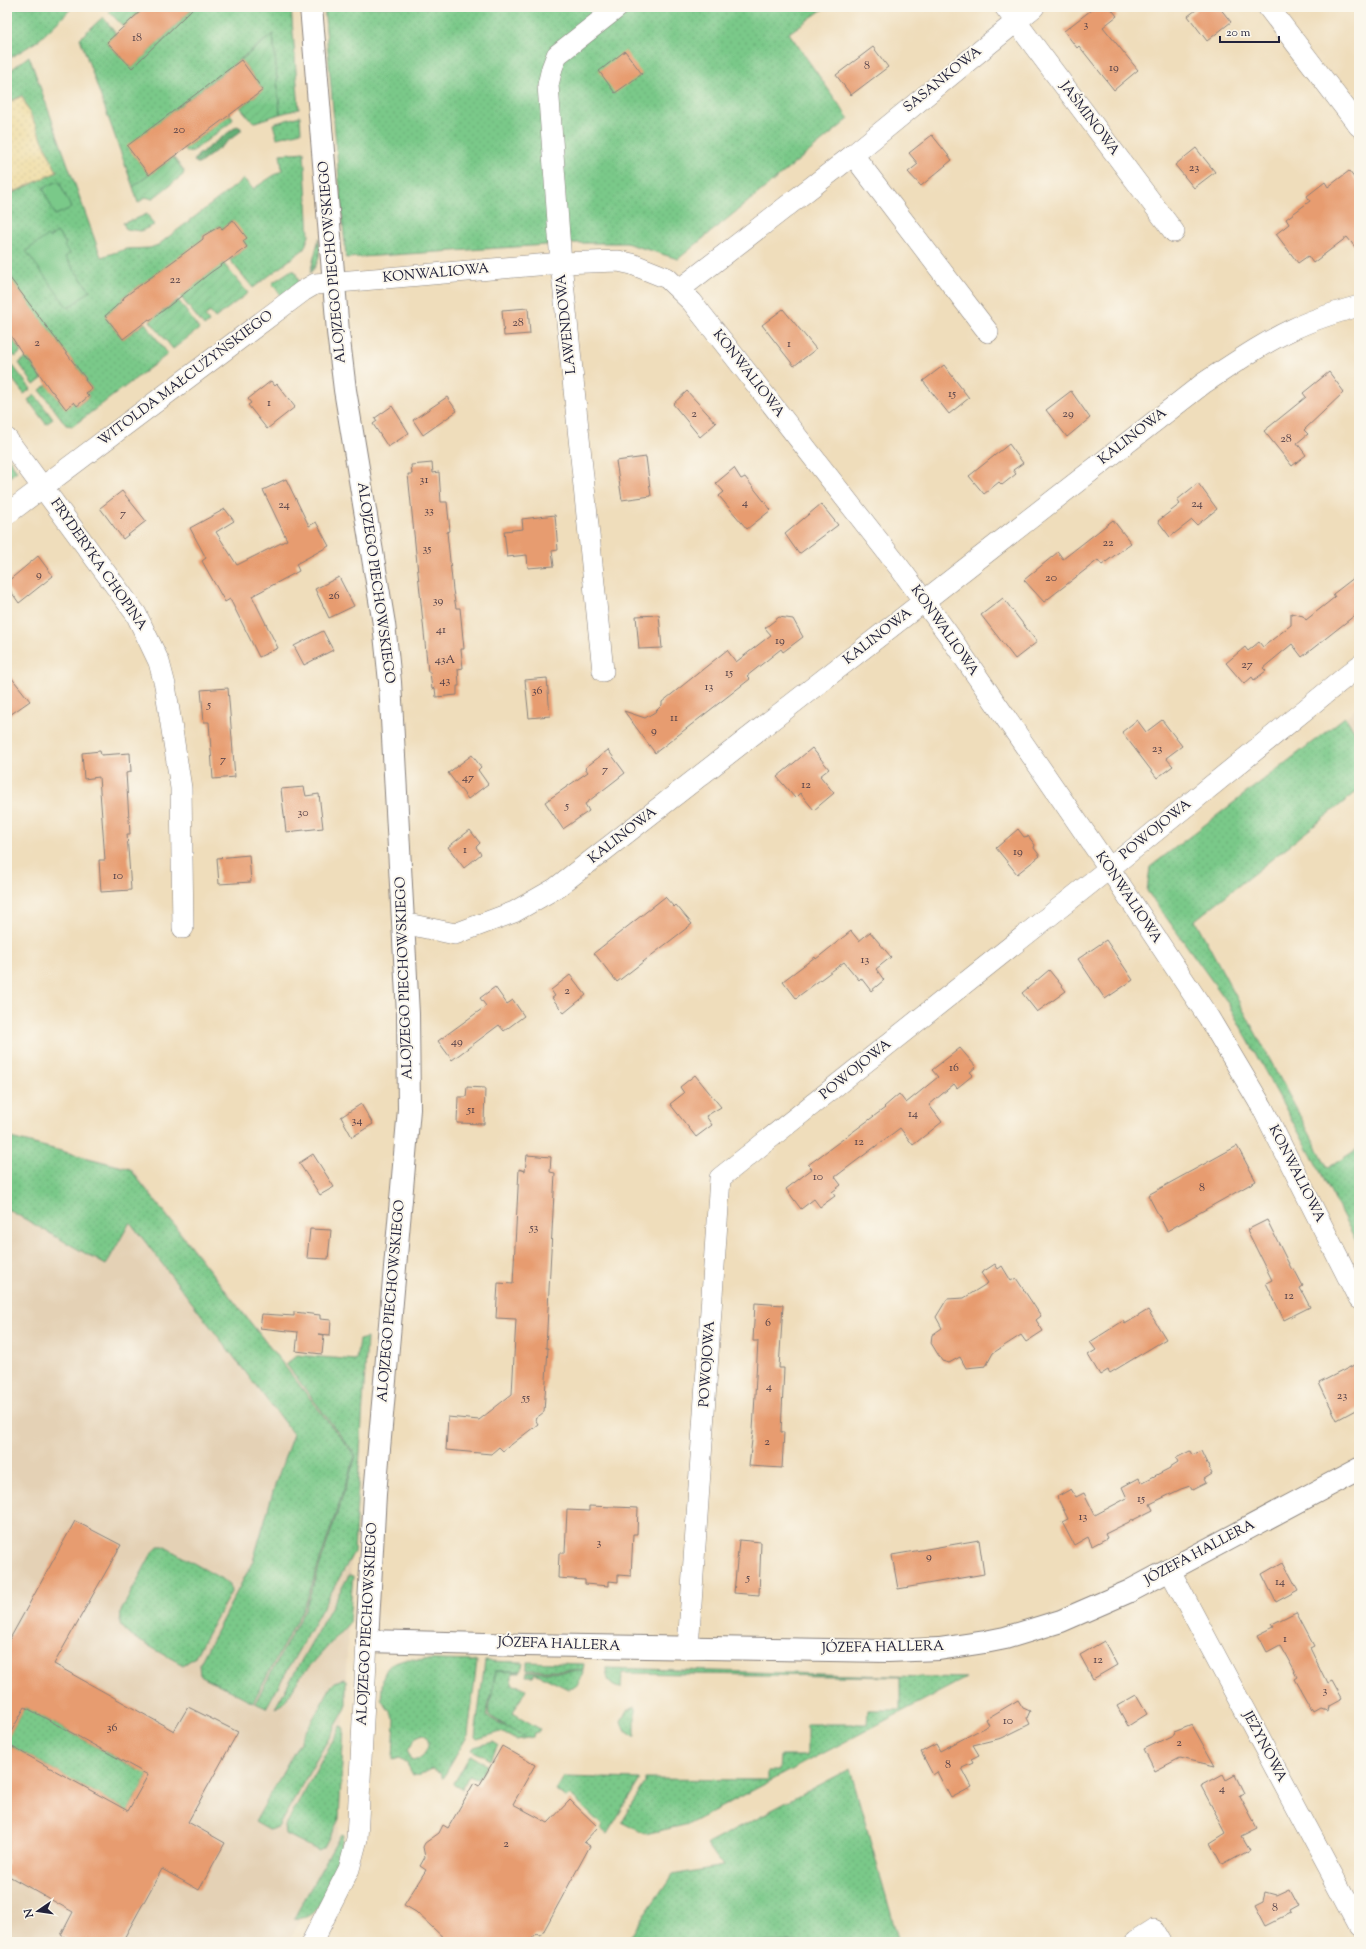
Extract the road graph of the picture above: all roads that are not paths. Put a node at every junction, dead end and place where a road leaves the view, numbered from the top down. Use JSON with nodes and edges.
{"nodes":[{"id":1,"x":311,"y":7,"type":"edge"},
{"id":2,"x":618,"y":7,"type":"edge"},
{"id":3,"x":1034,"y":7,"type":"edge"},
{"id":4,"x":1268,"y":7,"type":"edge"},
{"id":5,"x":1010,"y":14,"type":"edge"},
{"id":6,"x":1359,"y":126,"type":"edge"},
{"id":7,"x":853,"y":155,"type":"junction"},
{"id":8,"x":1174,"y":232,"type":"dead end"},
{"id":9,"x":561,"y":263,"type":"junction"},
{"id":10,"x":333,"y":282,"type":"junction"},
{"id":11,"x":680,"y":289,"type":"junction"},
{"id":12,"x":1359,"y":306,"type":"edge"},
{"id":13,"x":988,"y":332,"type":"dead end"},
{"id":14,"x":7,"y":439,"type":"edge"},
{"id":15,"x":43,"y":488,"type":"junction"},
{"id":16,"x":7,"y":514,"type":"edge"},
{"id":17,"x":923,"y":601,"type":"junction"},
{"id":18,"x":1359,"y":666,"type":"edge"},
{"id":19,"x":603,"y":671,"type":"dead end"},
{"id":20,"x":1109,"y":868,"type":"junction"},
{"id":21,"x":403,"y":923,"type":"junction"},
{"id":22,"x":183,"y":928,"type":"dead end"},
{"id":23,"x":1359,"y":1299,"type":"edge"},
{"id":24,"x":1359,"y":1469,"type":"edge"},
{"id":25,"x":1169,"y":1569,"type":"junction"},
{"id":26,"x":367,"y":1641,"type":"junction"},
{"id":27,"x":688,"y":1648,"type":"junction"},
{"id":28,"x":1359,"y":1925,"type":"edge"},
{"id":29,"x":312,"y":1942,"type":"edge"},
{"id":30,"x":1135,"y":1942,"type":"edge"},
{"id":31,"x":1161,"y":1942,"type":"edge"}],
"edges":[{"from":1,"to":10,"type":"street","name":"ALOJZEGO PIECHOWSKIEGO"},
{"from":2,"to":9,"type":"street","name":"LAWENDOWA"},
{"from":3,"to":5,"type":"street","name":"SASANKOWA"},
{"from":4,"to":6,"type":"street"},
{"from":5,"to":7,"type":"street","name":"SASANKOWA"},
{"from":5,"to":8,"type":"street","name":"JAŚMINOWA"},
{"from":7,"to":11,"type":"street","name":"SASANKOWA"},
{"from":7,"to":13,"type":"street"},
{"from":9,"to":10,"type":"street","name":"KONWALIOWA"},
{"from":9,"to":11,"type":"street","name":"KONWALIOWA"},
{"from":9,"to":19,"type":"street","name":"LAWENDOWA"},
{"from":10,"to":15,"type":"street","name":"WITOLDA MAŁCUŻYŃSKIEGO"},
{"from":10,"to":21,"type":"street","name":"ALOJZEGO PIECHOWSKIEGO"},
{"from":11,"to":17,"type":"street","name":"KONWALIOWA"},
{"from":12,"to":17,"type":"street","name":"KALINOWA"},
{"from":14,"to":15,"type":"street"},
{"from":15,"to":16,"type":"street","name":"WITOLDA MAŁCUŻYŃSKIEGO"},
{"from":15,"to":22,"type":"street","name":"FRYDERYKA CHOPINA"},
{"from":17,"to":20,"type":"street","name":"KONWALIOWA"},
{"from":17,"to":21,"type":"street","name":"KALINOWA"},
{"from":18,"to":20,"type":"street","name":"POWOJOWA"},
{"from":20,"to":23,"type":"street","name":"KONWALIOWA"},
{"from":20,"to":27,"type":"street","name":"POWOJOWA"},
{"from":21,"to":26,"type":"street","name":"ALOJZEGO PIECHOWSKIEGO"},
{"from":24,"to":25,"type":"street","name":"JÓZEFA HALLERA"},
{"from":25,"to":27,"type":"street","name":"JÓZEFA HALLERA"},
{"from":25,"to":28,"type":"street","name":"JEŻYNOWA"},
{"from":26,"to":27,"type":"street","name":"JÓZEFA HALLERA"},
{"from":26,"to":29,"type":"street","name":"ALOJZEGO PIECHOWSKIEGO"},
{"from":30,"to":31,"type":"street"}]}
